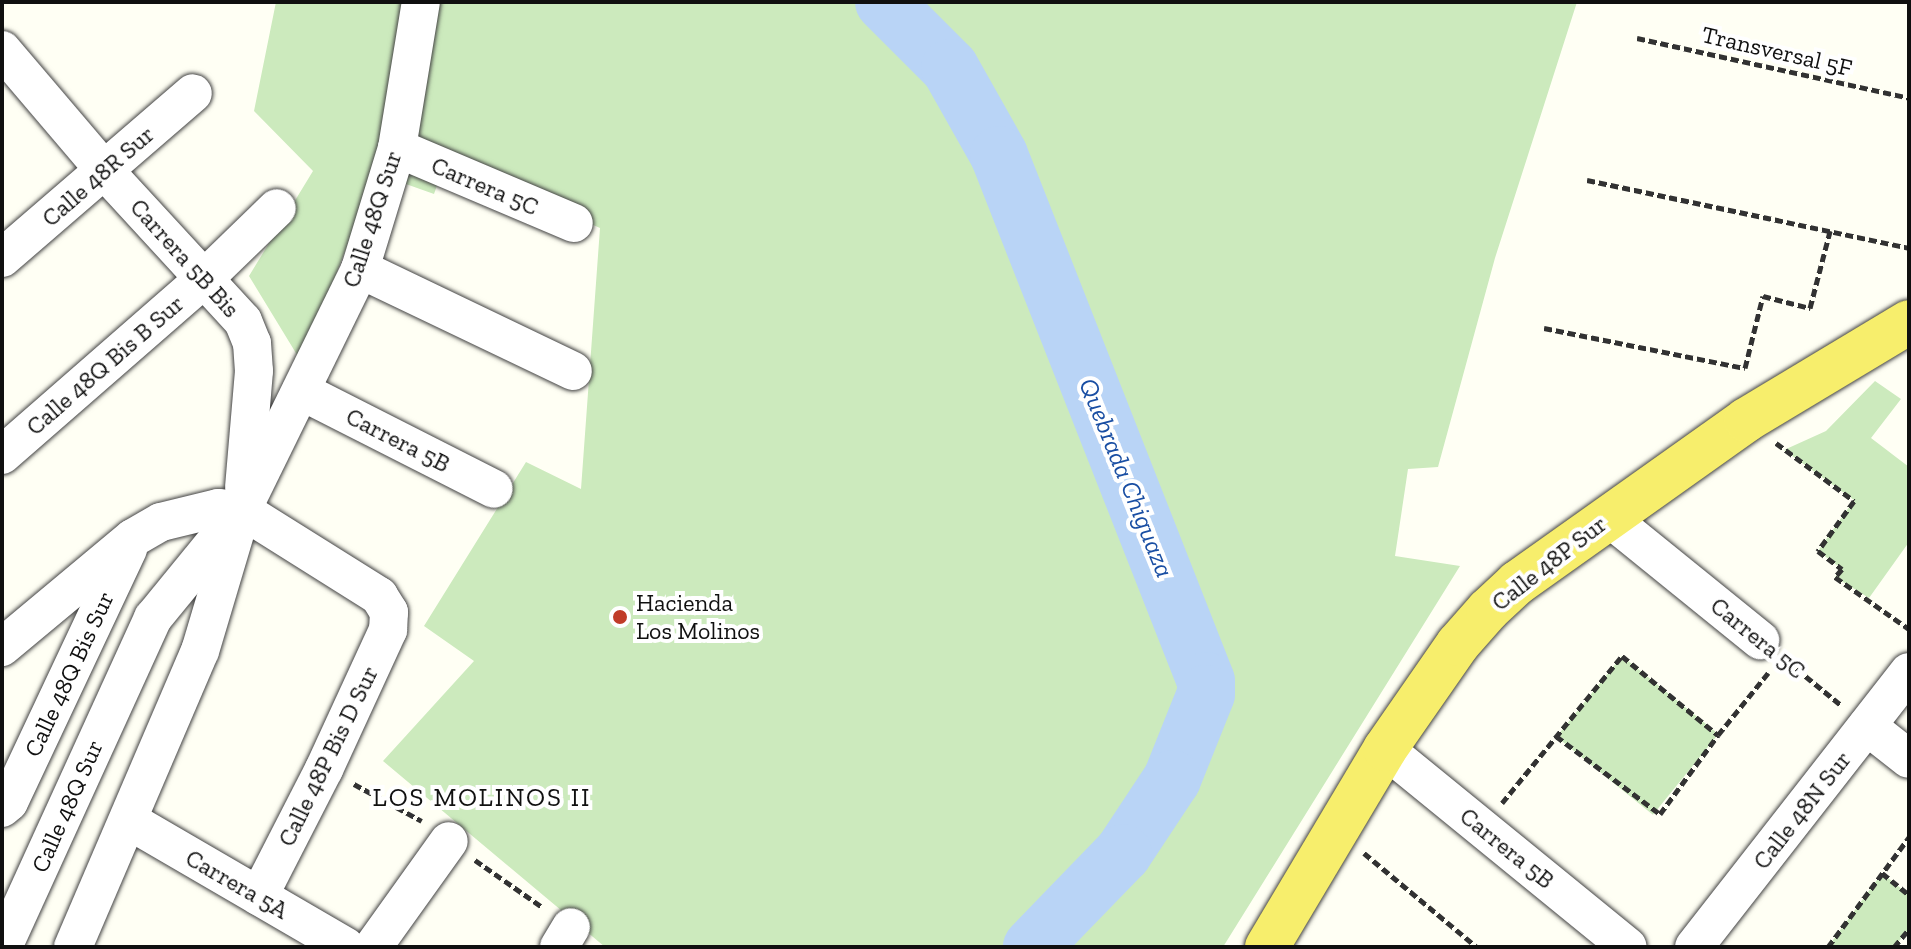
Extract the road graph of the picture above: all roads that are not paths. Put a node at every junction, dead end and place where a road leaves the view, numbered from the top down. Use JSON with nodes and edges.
{"nodes":[{"id":1,"x":421,"y":2,"type":"edge"},
{"id":2,"x":2,"y":50,"type":"edge"},
{"id":3,"x":193,"y":93,"type":"dead end"},
{"id":4,"x":397,"y":148,"type":"junction"},
{"id":5,"x":104,"y":170,"type":"junction"},
{"id":6,"x":277,"y":208,"type":"dead end"},
{"id":7,"x":574,"y":223,"type":"dead end"},
{"id":8,"x":2,"y":258,"type":"edge"},
{"id":9,"x":360,"y":269,"type":"junction"},
{"id":10,"x":205,"y":278,"type":"junction"},
{"id":11,"x":1909,"y":322,"type":"edge"},
{"id":12,"x":573,"y":371,"type":"dead end"},
{"id":13,"x":301,"y":391,"type":"junction"},
{"id":14,"x":2,"y":455,"type":"edge"},
{"id":15,"x":494,"y":489,"type":"dead end"},
{"id":16,"x":242,"y":510,"type":"junction"},
{"id":17,"x":1608,"y":517,"type":"junction"},
{"id":18,"x":133,"y":538,"type":"junction"},
{"id":19,"x":2,"y":647,"type":"edge"},
{"id":20,"x":1771,"y":648,"type":"road end"},
{"id":21,"x":1909,"y":672,"type":"edge"},
{"id":22,"x":1867,"y":726,"type":"junction"},
{"id":23,"x":1385,"y":749,"type":"junction"},
{"id":24,"x":1909,"y":759,"type":"edge"},
{"id":25,"x":2,"y":808,"type":"edge"},
{"id":26,"x":128,"y":820,"type":"junction"},
{"id":27,"x":449,"y":841,"type":"road end"},
{"id":28,"x":259,"y":896,"type":"junction"},
{"id":29,"x":3,"y":947,"type":"edge"},
{"id":30,"x":73,"y":947,"type":"edge"},
{"id":31,"x":346,"y":947,"type":"edge"},
{"id":32,"x":373,"y":947,"type":"edge"},
{"id":33,"x":1267,"y":947,"type":"edge"},
{"id":34,"x":1628,"y":947,"type":"edge"},
{"id":35,"x":1694,"y":947,"type":"edge"}],
"edges":[{"from":1,"to":4,"type":"street","name":"Calle 48Q Sur"},
{"from":2,"to":5,"type":"street","name":"Carrera 5B Bis"},
{"from":3,"to":5,"type":"street","name":"Calle 48R Sur"},
{"from":4,"to":7,"type":"street","name":"Carrera 5C"},
{"from":4,"to":9,"type":"street","name":"Calle 48Q Sur"},
{"from":5,"to":8,"type":"street","name":"Calle 48R Sur"},
{"from":5,"to":10,"type":"street","name":"Carrera 5B Bis"},
{"from":6,"to":10,"type":"street","name":"Calle 48Q Bis B Sur"},
{"from":9,"to":12,"type":"street"},
{"from":9,"to":13,"type":"street","name":"Calle 48Q Sur"},
{"from":10,"to":14,"type":"street","name":"Calle 48Q Bis B Sur"},
{"from":10,"to":16,"type":"street","name":"Carrera 5B Bis"},
{"from":11,"to":17,"type":"main road","name":"Calle 48P Sur"},
{"from":13,"to":15,"type":"street","name":"Carrera 5B"},
{"from":13,"to":16,"type":"street","name":"Calle 48Q Sur"},
{"from":16,"to":18,"type":"street"},
{"from":16,"to":26,"type":"street","name":"Calle 48Q Sur"},
{"from":16,"to":28,"type":"street","name":"Calle 48P Bis D Sur"},
{"from":16,"to":29,"type":"street","name":"Calle 48Q Sur"},
{"from":17,"to":20,"type":"street","name":"Carrera 5C"},
{"from":17,"to":23,"type":"main road","name":"Calle 48P Sur"},
{"from":18,"to":19,"type":"street"},
{"from":18,"to":25,"type":"street","name":"Calle 48Q Bis Sur"},
{"from":21,"to":22,"type":"street","name":"Calle 48N Sur"},
{"from":22,"to":24,"type":"street"},
{"from":22,"to":35,"type":"street","name":"Calle 48N Sur"},
{"from":23,"to":33,"type":"main road","name":"Calle 48P Sur"},
{"from":23,"to":34,"type":"street","name":"Carrera 5B"},
{"from":26,"to":28,"type":"street","name":"Carrera 5A"},
{"from":26,"to":30,"type":"street","name":"Calle 48Q Sur"},
{"from":27,"to":32,"type":"street"},
{"from":28,"to":31,"type":"street","name":"Carrera 5A"}]}
